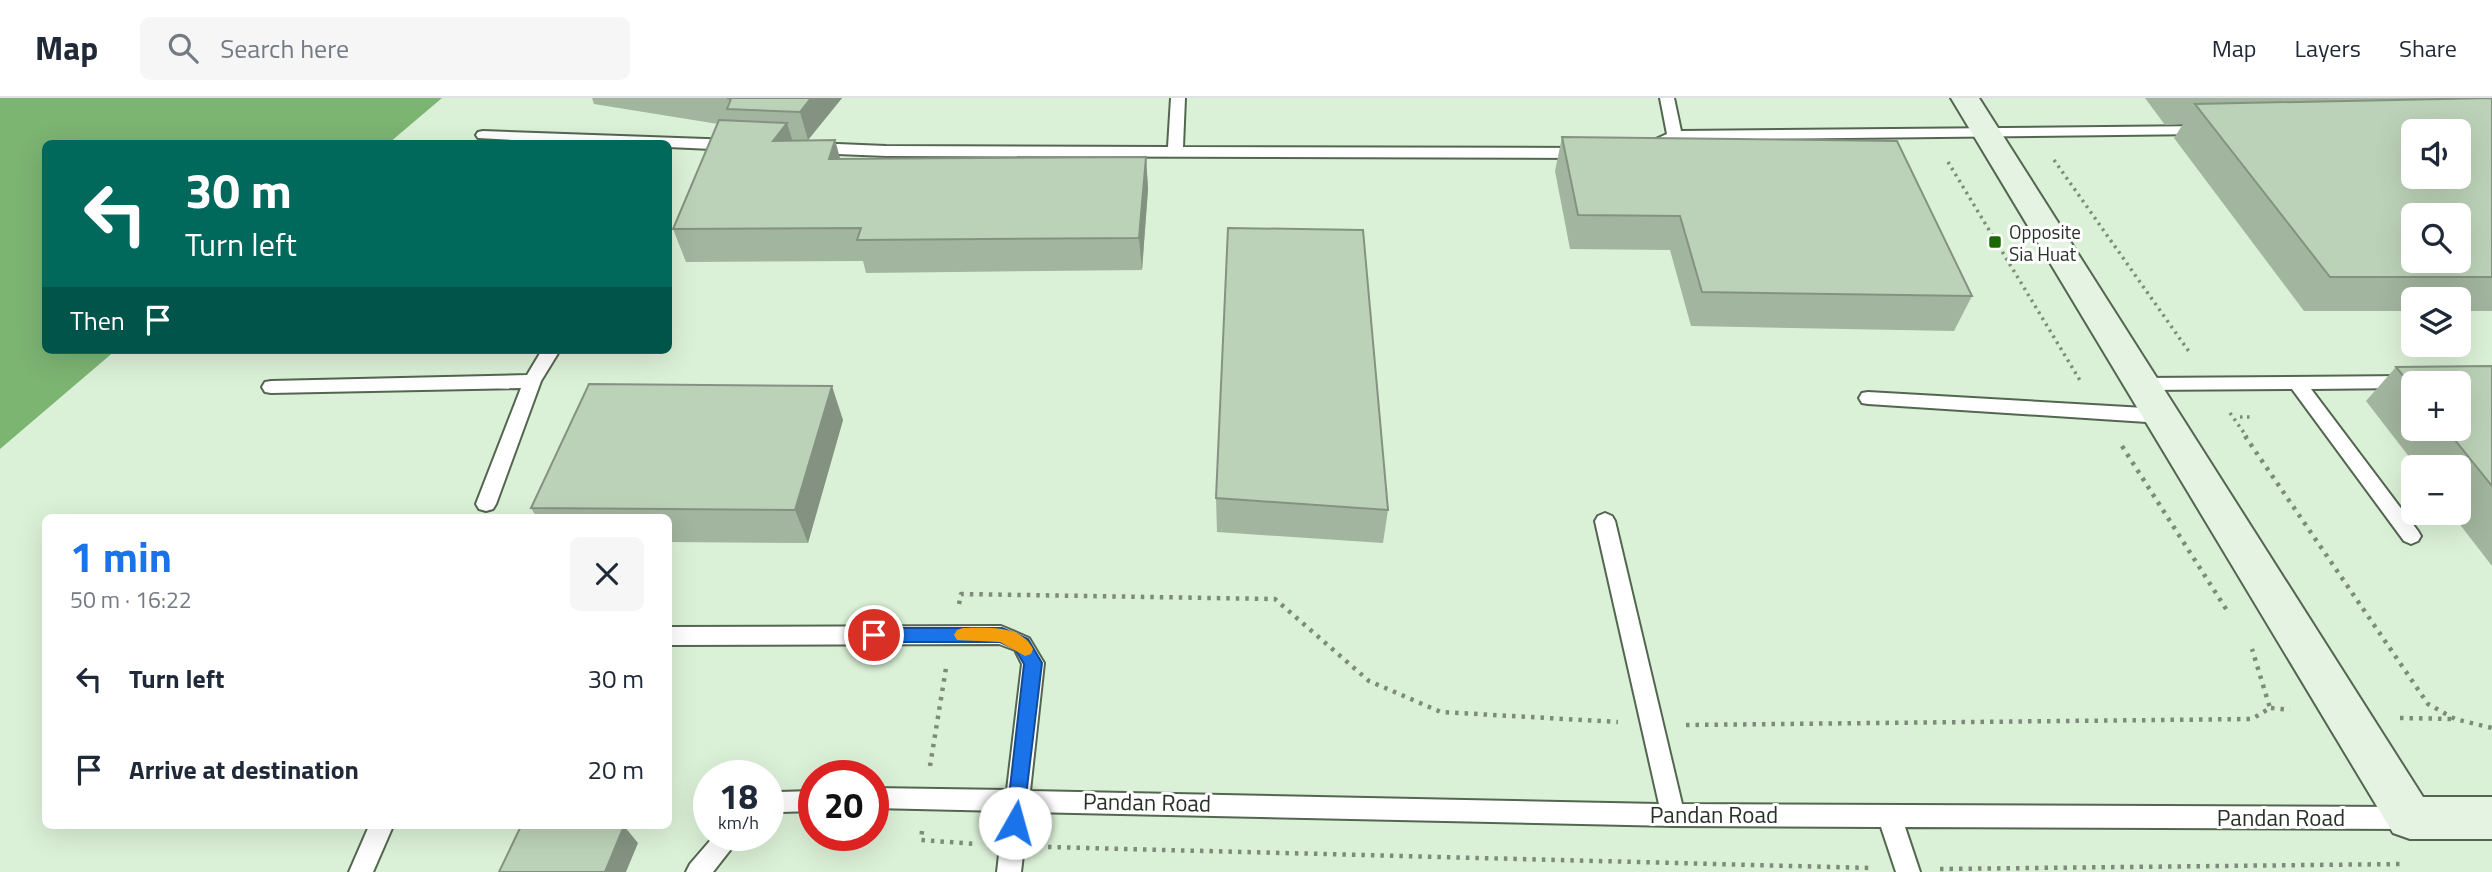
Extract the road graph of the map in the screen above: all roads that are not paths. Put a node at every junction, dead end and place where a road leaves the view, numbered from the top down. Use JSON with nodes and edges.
{"nodes":[{"id":1,"x":1178,"y":98,"type":"edge"},
{"id":2,"x":1667,"y":98,"type":"edge"},
{"id":3,"x":1965,"y":98,"type":"edge"},
{"id":4,"x":2216,"y":130,"type":"edge"},
{"id":5,"x":482,"y":135,"type":"dead end"},
{"id":6,"x":1988,"y":135,"type":"junction"},
{"id":7,"x":1675,"y":136,"type":"junction"},
{"id":8,"x":604,"y":140,"type":"edge"},
{"id":9,"x":672,"y":143,"type":"edge"},
{"id":10,"x":678,"y":143,"type":"junction"},
{"id":11,"x":747,"y":146,"type":"edge"},
{"id":12,"x":803,"y":148,"type":"edge"},
{"id":13,"x":672,"y":152,"type":"edge"},
{"id":14,"x":1175,"y":152,"type":"junction"},
{"id":15,"x":1606,"y":153,"type":"edge"},
{"id":16,"x":1634,"y":154,"type":"edge"},
{"id":17,"x":549,"y":354,"type":"edge"},
{"id":18,"x":532,"y":381,"type":"junction"},
{"id":19,"x":2401,"y":382,"type":"edge"},
{"id":20,"x":2297,"y":383,"type":"junction"},
{"id":21,"x":271,"y":387,"type":"dead end"},
{"id":22,"x":1868,"y":398,"type":"dead end"},
{"id":23,"x":2152,"y":400,"type":"junction"},
{"id":24,"x":486,"y":504,"type":"dead end"},
{"id":25,"x":1605,"y":521,"type":"dead end"},
{"id":26,"x":2411,"y":536,"type":"dead end"},
{"id":27,"x":672,"y":635,"type":"edge"},
{"id":28,"x":889,"y":798,"type":"edge"},
{"id":29,"x":1018,"y":800,"type":"junction"},
{"id":30,"x":1673,"y":815,"type":"junction"},
{"id":31,"x":1889,"y":815,"type":"junction"},
{"id":32,"x":2410,"y":818,"type":"junction"},
{"id":33,"x":2492,"y":818,"type":"edge"},
{"id":34,"x":381,"y":829,"type":"edge"},
{"id":35,"x":716,"y":851,"type":"edge"},
{"id":36,"x":1908,"y":870,"type":"edge"},
{"id":37,"x":361,"y":872,"type":"edge"},
{"id":38,"x":698,"y":872,"type":"edge"},
{"id":39,"x":1009,"y":872,"type":"edge"}],
"edges":[{"from":1,"to":14,"type":"lane"},
{"from":2,"to":7,"type":"lane"},
{"from":3,"to":6,"type":"street"},
{"from":4,"to":6,"type":"lane"},
{"from":5,"to":8,"type":"lane"},
{"from":6,"to":7,"type":"lane"},
{"from":6,"to":23,"type":"street"},
{"from":7,"to":16,"type":"lane"},
{"from":9,"to":10,"type":"lane"},
{"from":10,"to":11,"type":"lane"},
{"from":10,"to":13,"type":"lane"},
{"from":12,"to":14,"type":"lane"},
{"from":14,"to":15,"type":"lane"},
{"from":17,"to":18,"type":"lane"},
{"from":18,"to":21,"type":"lane"},
{"from":18,"to":24,"type":"lane"},
{"from":19,"to":20,"type":"lane"},
{"from":20,"to":23,"type":"lane"},
{"from":20,"to":26,"type":"lane"},
{"from":22,"to":23,"type":"lane"},
{"from":23,"to":32,"type":"street"},
{"from":25,"to":30,"type":"lane"},
{"from":27,"to":29,"type":"lane"},
{"from":28,"to":29,"type":"lane","name":"Pandan Road"},
{"from":29,"to":30,"type":"lane","name":"Pandan Road"},
{"from":29,"to":39,"type":"lane"},
{"from":30,"to":31,"type":"lane","name":"Pandan Road"},
{"from":31,"to":32,"type":"lane","name":"Pandan Road"},
{"from":31,"to":36,"type":"lane"},
{"from":32,"to":33,"type":"street","name":"Pandan Road"},
{"from":34,"to":37,"type":"lane"},
{"from":35,"to":38,"type":"lane"}]}
